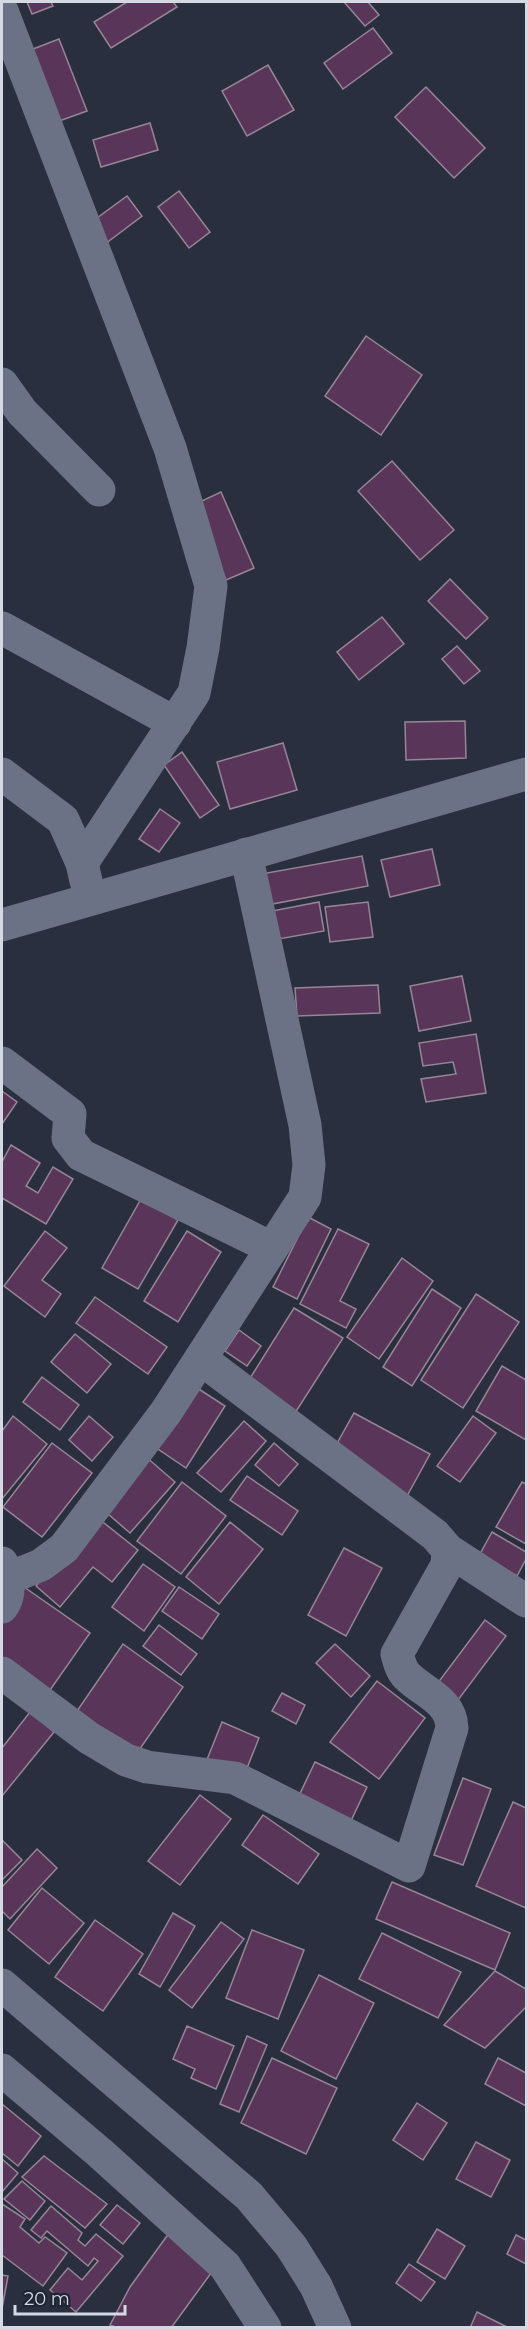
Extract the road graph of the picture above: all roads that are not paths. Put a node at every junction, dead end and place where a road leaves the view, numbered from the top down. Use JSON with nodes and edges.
{"nodes":[{"id":1,"x":2,"y":11,"type":"edge"},
{"id":2,"x":2,"y":384,"type":"edge"},
{"id":3,"x":99,"y":490,"type":"dead end"},
{"id":4,"x":2,"y":628,"type":"edge"},
{"id":5,"x":175,"y":723,"type":"junction"},
{"id":6,"x":2,"y":774,"type":"edge"},
{"id":7,"x":526,"y":774,"type":"edge"},
{"id":8,"x":246,"y":854,"type":"junction"},
{"id":9,"x":82,"y":863,"type":"junction"},
{"id":10,"x":90,"y":899,"type":"junction"},
{"id":11,"x":2,"y":925,"type":"edge"},
{"id":12,"x":2,"y":1064,"type":"edge"},
{"id":13,"x":272,"y":1248,"type":"junction"},
{"id":14,"x":201,"y":1359,"type":"junction"},
{"id":15,"x":448,"y":1550,"type":"junction"},
{"id":16,"x":4,"y":1583,"type":"edge"},
{"id":17,"x":526,"y":1601,"type":"edge"},
{"id":18,"x":2,"y":1673,"type":"edge"},
{"id":19,"x":2,"y":1985,"type":"edge"},
{"id":20,"x":2,"y":2070,"type":"edge"},
{"id":21,"x":266,"y":2328,"type":"edge"},
{"id":22,"x":335,"y":2328,"type":"edge"}],
"edges":[{"from":1,"to":5,"type":"street"},
{"from":2,"to":3,"type":"street"},
{"from":4,"to":5,"type":"street"},
{"from":5,"to":9,"type":"street"},
{"from":6,"to":9,"type":"street"},
{"from":7,"to":8,"type":"street"},
{"from":8,"to":10,"type":"street"},
{"from":8,"to":13,"type":"street"},
{"from":9,"to":10,"type":"street"},
{"from":10,"to":11,"type":"street"},
{"from":12,"to":13,"type":"street"},
{"from":13,"to":14,"type":"street"},
{"from":14,"to":15,"type":"street"},
{"from":14,"to":16,"type":"street"},
{"from":15,"to":17,"type":"street"},
{"from":15,"to":18,"type":"street"},
{"from":19,"to":22,"type":"street"},
{"from":20,"to":21,"type":"street"}]}
